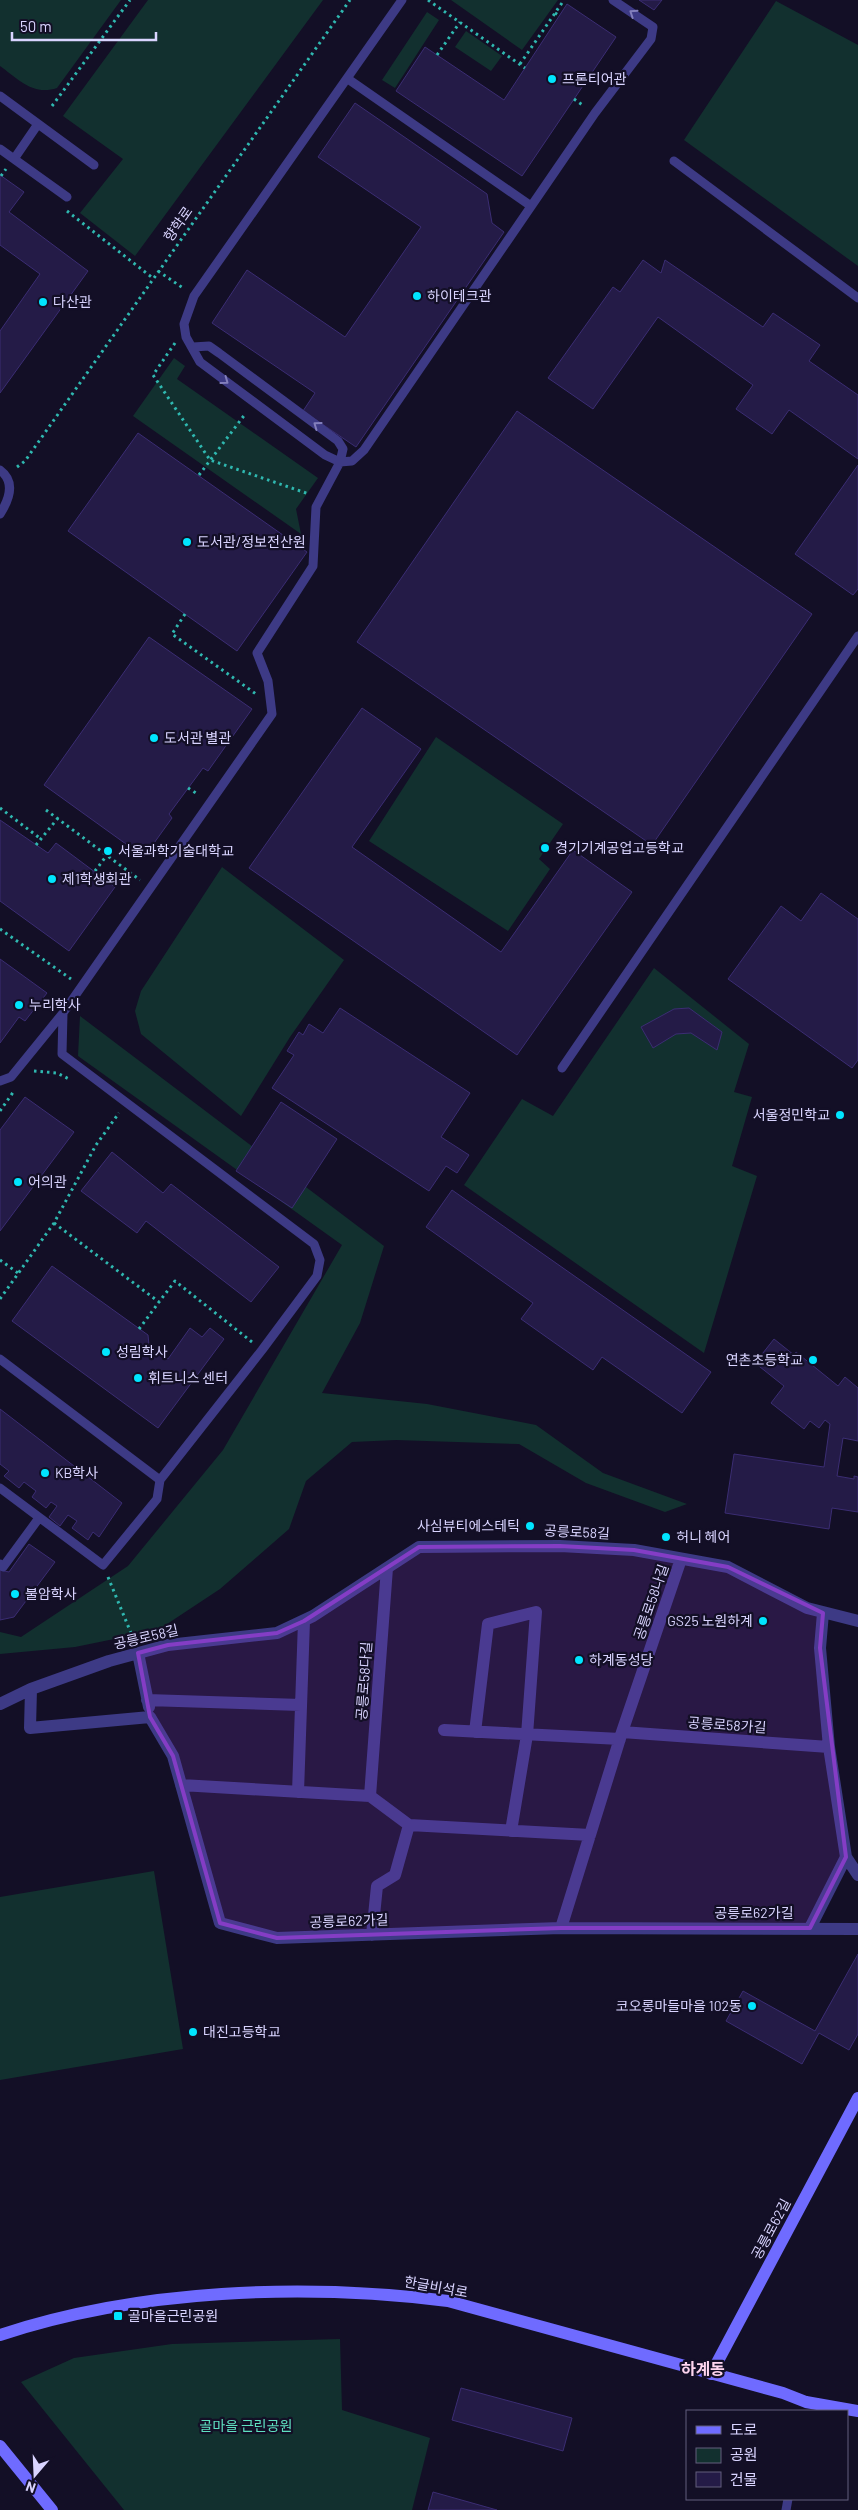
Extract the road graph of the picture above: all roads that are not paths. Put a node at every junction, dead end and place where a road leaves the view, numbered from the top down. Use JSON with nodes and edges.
{"nodes":[{"id":1,"x":402,"y":0,"type":"edge"},
{"id":2,"x":613,"y":0,"type":"edge"},
{"id":3,"x":348,"y":79,"type":"junction"},
{"id":4,"x":0,"y":96,"type":"edge"},
{"id":5,"x":38,"y":124,"type":"junction"},
{"id":6,"x":0,"y":148,"type":"edge"},
{"id":7,"x":14,"y":158,"type":"junction"},
{"id":8,"x":674,"y":161,"type":"dead end"},
{"id":9,"x":94,"y":165,"type":"dead end"},
{"id":10,"x":67,"y":197,"type":"dead end"},
{"id":11,"x":531,"y":206,"type":"junction"},
{"id":12,"x":858,"y":298,"type":"edge"},
{"id":13,"x":193,"y":347,"type":"junction"},
{"id":14,"x":340,"y":462,"type":"junction"},
{"id":15,"x":0,"y":470,"type":"edge"},
{"id":16,"x":0,"y":514,"type":"edge"},
{"id":17,"x":858,"y":636,"type":"edge"},
{"id":18,"x":63,"y":1013,"type":"junction"},
{"id":19,"x":562,"y":1068,"type":"dead end"},
{"id":20,"x":0,"y":1081,"type":"edge"},
{"id":21,"x":0,"y":1359,"type":"edge"},
{"id":22,"x":160,"y":1480,"type":"junction"},
{"id":23,"x":0,"y":1488,"type":"edge"},
{"id":24,"x":39,"y":1518,"type":"junction"},
{"id":25,"x":681,"y":1559,"type":"junction"},
{"id":26,"x":0,"y":1564,"type":"edge"},
{"id":27,"x":387,"y":1568,"type":"junction"},
{"id":28,"x":823,"y":1613,"type":"junction"},
{"id":29,"x":304,"y":1621,"type":"junction"},
{"id":30,"x":858,"y":1621,"type":"edge"},
{"id":31,"x":138,"y":1653,"type":"junction"},
{"id":32,"x":31,"y":1690,"type":"junction"},
{"id":33,"x":147,"y":1700,"type":"junction"},
{"id":34,"x":0,"y":1704,"type":"edge"},
{"id":35,"x":301,"y":1705,"type":"junction"},
{"id":36,"x":150,"y":1717,"type":"junction"},
{"id":37,"x":444,"y":1730,"type":"dead end"},
{"id":38,"x":475,"y":1732,"type":"junction"},
{"id":39,"x":527,"y":1735,"type":"junction"},
{"id":40,"x":621,"y":1736,"type":"junction"},
{"id":41,"x":830,"y":1747,"type":"junction"},
{"id":42,"x":181,"y":1786,"type":"junction"},
{"id":43,"x":298,"y":1792,"type":"junction"},
{"id":44,"x":370,"y":1796,"type":"junction"},
{"id":45,"x":409,"y":1825,"type":"junction"},
{"id":46,"x":511,"y":1831,"type":"junction"},
{"id":47,"x":590,"y":1835,"type":"junction"},
{"id":48,"x":846,"y":1857,"type":"junction"},
{"id":49,"x":858,"y":1875,"type":"edge"},
{"id":50,"x":561,"y":1928,"type":"junction"},
{"id":51,"x":810,"y":1928,"type":"junction"},
{"id":52,"x":858,"y":1929,"type":"edge"},
{"id":53,"x":372,"y":1935,"type":"junction"},
{"id":54,"x":858,"y":2098,"type":"edge"},
{"id":55,"x":0,"y":2336,"type":"edge"},
{"id":56,"x":711,"y":2374,"type":"junction"},
{"id":57,"x":805,"y":2407,"type":"edge"},
{"id":58,"x":845,"y":2410,"type":"edge"},
{"id":59,"x":0,"y":2446,"type":"edge"},
{"id":60,"x":52,"y":2510,"type":"edge"}],
"edges":[{"from":1,"to":3,"type":"lane"},
{"from":11,"to":2,"type":"lane","one_way":true},
{"from":3,"to":11,"type":"lane"},
{"from":3,"to":13,"type":"lane"},
{"from":4,"to":5,"type":"lane"},
{"from":5,"to":7,"type":"lane"},
{"from":5,"to":9,"type":"lane"},
{"from":6,"to":7,"type":"lane"},
{"from":7,"to":10,"type":"lane"},
{"from":8,"to":12,"type":"lane"},
{"from":11,"to":14,"type":"lane"},
{"from":13,"to":14,"type":"lane","one_way":true},
{"from":14,"to":13,"type":"lane","one_way":true},
{"from":14,"to":18,"type":"lane"},
{"from":15,"to":16,"type":"lane"},
{"from":17,"to":19,"type":"lane"},
{"from":18,"to":20,"type":"lane"},
{"from":18,"to":22,"type":"lane"},
{"from":21,"to":22,"type":"lane"},
{"from":22,"to":24,"type":"lane"},
{"from":23,"to":24,"type":"lane"},
{"from":24,"to":26,"type":"lane"},
{"from":25,"to":27,"type":"street","name":"공릉로58길"},
{"from":25,"to":28,"type":"street","name":"공릉로58길"},
{"from":25,"to":40,"type":"street","name":"공릉로58나길"},
{"from":27,"to":29,"type":"street","name":"공릉로58길"},
{"from":27,"to":44,"type":"street","name":"공릉로58다길"},
{"from":28,"to":30,"type":"street","name":"공릉로58길"},
{"from":28,"to":41,"type":"street"},
{"from":29,"to":31,"type":"street","name":"공릉로58길"},
{"from":29,"to":35,"type":"street"},
{"from":31,"to":32,"type":"street","name":"공릉로58길"},
{"from":31,"to":33,"type":"street"},
{"from":32,"to":34,"type":"street","name":"공릉로58길"},
{"from":32,"to":36,"type":"street"},
{"from":33,"to":35,"type":"street"},
{"from":33,"to":36,"type":"street"},
{"from":35,"to":43,"type":"street"},
{"from":36,"to":42,"type":"street","name":"공릉로62가길"},
{"from":37,"to":38,"type":"street"},
{"from":38,"to":39,"type":"street"},
{"from":38,"to":39,"type":"street"},
{"from":39,"to":40,"type":"street"},
{"from":39,"to":46,"type":"street"},
{"from":40,"to":41,"type":"street","name":"공릉로58가길"},
{"from":40,"to":47,"type":"street","name":"공릉로58나길"},
{"from":41,"to":48,"type":"street"},
{"from":42,"to":43,"type":"street"},
{"from":42,"to":53,"type":"street","name":"공릉로62가길"},
{"from":43,"to":44,"type":"street"},
{"from":44,"to":45,"type":"street"},
{"from":45,"to":46,"type":"street"},
{"from":45,"to":53,"type":"street"},
{"from":46,"to":47,"type":"street"},
{"from":47,"to":50,"type":"street","name":"공릉로58나길"},
{"from":48,"to":49,"type":"street"},
{"from":48,"to":51,"type":"street"},
{"from":50,"to":51,"type":"street","name":"공릉로62가길"},
{"from":50,"to":53,"type":"street","name":"공릉로62가길"},
{"from":51,"to":52,"type":"street","name":"공릉로62가길"},
{"from":54,"to":56,"type":"main road","name":"공릉로62길"},
{"from":55,"to":56,"type":"main road","name":"한글비석로"},
{"from":56,"to":57,"type":"main road","name":"한글비석로"},
{"from":57,"to":58,"type":"main road","name":"한글비석로"},
{"from":59,"to":60,"type":"main road"}]}
